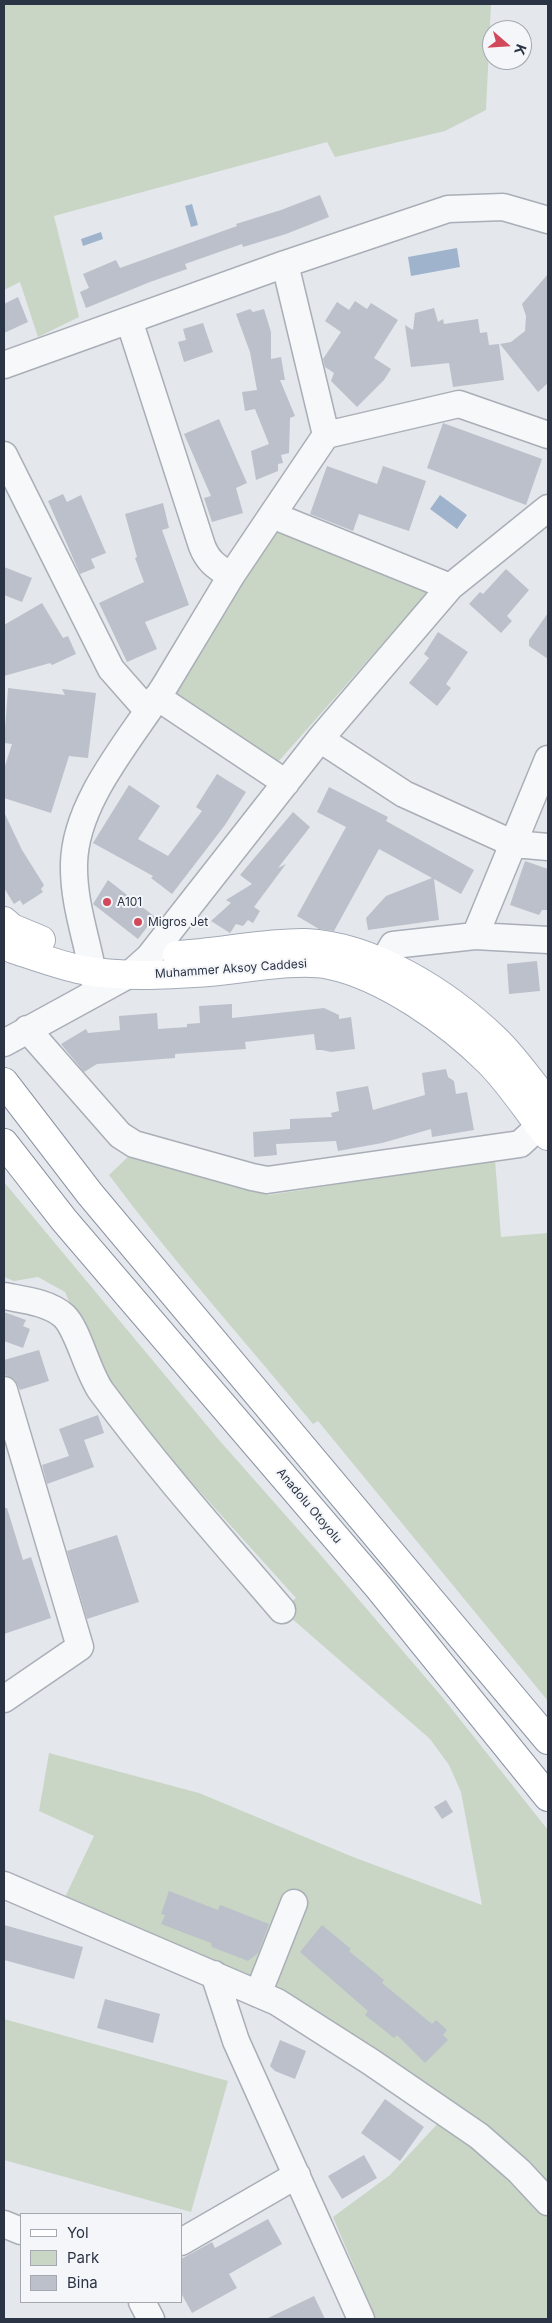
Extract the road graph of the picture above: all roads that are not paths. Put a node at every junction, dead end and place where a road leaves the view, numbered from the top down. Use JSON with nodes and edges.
{"nodes":[{"id":1,"x":548,"y":220,"type":"edge"},
{"id":2,"x":285,"y":264,"type":"junction"},
{"id":3,"x":129,"y":320,"type":"junction"},
{"id":4,"x":4,"y":365,"type":"edge"},
{"id":5,"x":326,"y":435,"type":"junction"},
{"id":6,"x":548,"y":435,"type":"edge"},
{"id":7,"x":4,"y":455,"type":"edge"},
{"id":8,"x":548,"y":508,"type":"edge"},
{"id":9,"x":272,"y":515,"type":"junction"},
{"id":10,"x":231,"y":576,"type":"junction"},
{"id":11,"x":450,"y":587,"type":"junction"},
{"id":12,"x":153,"y":704,"type":"junction"},
{"id":13,"x":320,"y":739,"type":"junction"},
{"id":14,"x":548,"y":759,"type":"edge"},
{"id":15,"x":286,"y":783,"type":"junction"},
{"id":16,"x":514,"y":844,"type":"junction"},
{"id":17,"x":548,"y":847,"type":"edge"},
{"id":18,"x":4,"y":921,"type":"edge"},
{"id":19,"x":475,"y":936,"type":"junction"},
{"id":20,"x":548,"y":940,"type":"edge"},
{"id":21,"x":4,"y":943,"type":"edge"},
{"id":22,"x":140,"y":965,"type":"junction"},
{"id":23,"x":378,"y":971,"type":"junction"},
{"id":24,"x":93,"y":972,"type":"junction"},
{"id":25,"x":27,"y":1029,"type":"junction"},
{"id":26,"x":4,"y":1043,"type":"edge"},
{"id":27,"x":4,"y":1082,"type":"edge"},
{"id":28,"x":546,"y":1116,"type":"edge"},
{"id":29,"x":4,"y":1143,"type":"edge"},
{"id":30,"x":4,"y":1296,"type":"edge"},
{"id":31,"x":4,"y":1390,"type":"edge"},
{"id":32,"x":282,"y":1610,"type":"dead end"},
{"id":33,"x":4,"y":1698,"type":"edge"},
{"id":34,"x":548,"y":1740,"type":"edge"},
{"id":35,"x":548,"y":1797,"type":"edge"},
{"id":36,"x":4,"y":1885,"type":"edge"},
{"id":37,"x":294,"y":1903,"type":"dead end"},
{"id":38,"x":214,"y":1974,"type":"junction"},
{"id":39,"x":258,"y":1994,"type":"junction"},
{"id":40,"x":296,"y":2176,"type":"junction"},
{"id":41,"x":548,"y":2202,"type":"edge"},
{"id":42,"x":4,"y":2224,"type":"edge"},
{"id":43,"x":20,"y":2231,"type":"edge"},
{"id":44,"x":182,"y":2241,"type":"edge"},
{"id":45,"x":143,"y":2303,"type":"edge"},
{"id":46,"x":151,"y":2319,"type":"edge"},
{"id":47,"x":361,"y":2319,"type":"edge"}],
"edges":[{"from":1,"to":2,"type":"street"},
{"from":2,"to":3,"type":"street"},
{"from":2,"to":5,"type":"street"},
{"from":3,"to":4,"type":"street"},
{"from":3,"to":10,"type":"street"},
{"from":5,"to":6,"type":"street"},
{"from":5,"to":9,"type":"street"},
{"from":7,"to":12,"type":"street"},
{"from":8,"to":11,"type":"street"},
{"from":9,"to":10,"type":"street"},
{"from":9,"to":11,"type":"street"},
{"from":10,"to":12,"type":"street"},
{"from":11,"to":13,"type":"street"},
{"from":12,"to":15,"type":"street"},
{"from":12,"to":24,"type":"street"},
{"from":13,"to":15,"type":"street"},
{"from":13,"to":16,"type":"street"},
{"from":14,"to":16,"type":"street"},
{"from":15,"to":22,"type":"street"},
{"from":16,"to":17,"type":"street"},
{"from":16,"to":19,"type":"street"},
{"from":18,"to":24,"type":"main road","name":"Muhammer Aksoy Caddesi"},
{"from":19,"to":20,"type":"street"},
{"from":19,"to":23,"type":"street"},
{"from":21,"to":24,"type":"main road","name":"Muhammer Aksoy Caddesi"},
{"from":22,"to":23,"type":"main road","name":"Muhammer Aksoy Caddesi"},
{"from":22,"to":24,"type":"main road","name":"Muhammer Aksoy Caddesi"},
{"from":22,"to":24,"type":"street"},
{"from":23,"to":28,"type":"main road","name":"Muhammer Aksoy Caddesi"},
{"from":24,"to":25,"type":"street"},
{"from":25,"to":26,"type":"street"},
{"from":25,"to":28,"type":"street"},
{"from":27,"to":34,"type":"main road"},
{"from":29,"to":35,"type":"main road","name":"Anadolu Otoyolu"},
{"from":30,"to":32,"type":"street"},
{"from":31,"to":33,"type":"street"},
{"from":36,"to":38,"type":"street"},
{"from":37,"to":39,"type":"street"},
{"from":38,"to":39,"type":"street"},
{"from":38,"to":40,"type":"street"},
{"from":39,"to":41,"type":"street"},
{"from":40,"to":44,"type":"street"},
{"from":40,"to":47,"type":"street"},
{"from":42,"to":43,"type":"street"},
{"from":45,"to":46,"type":"street"}]}
